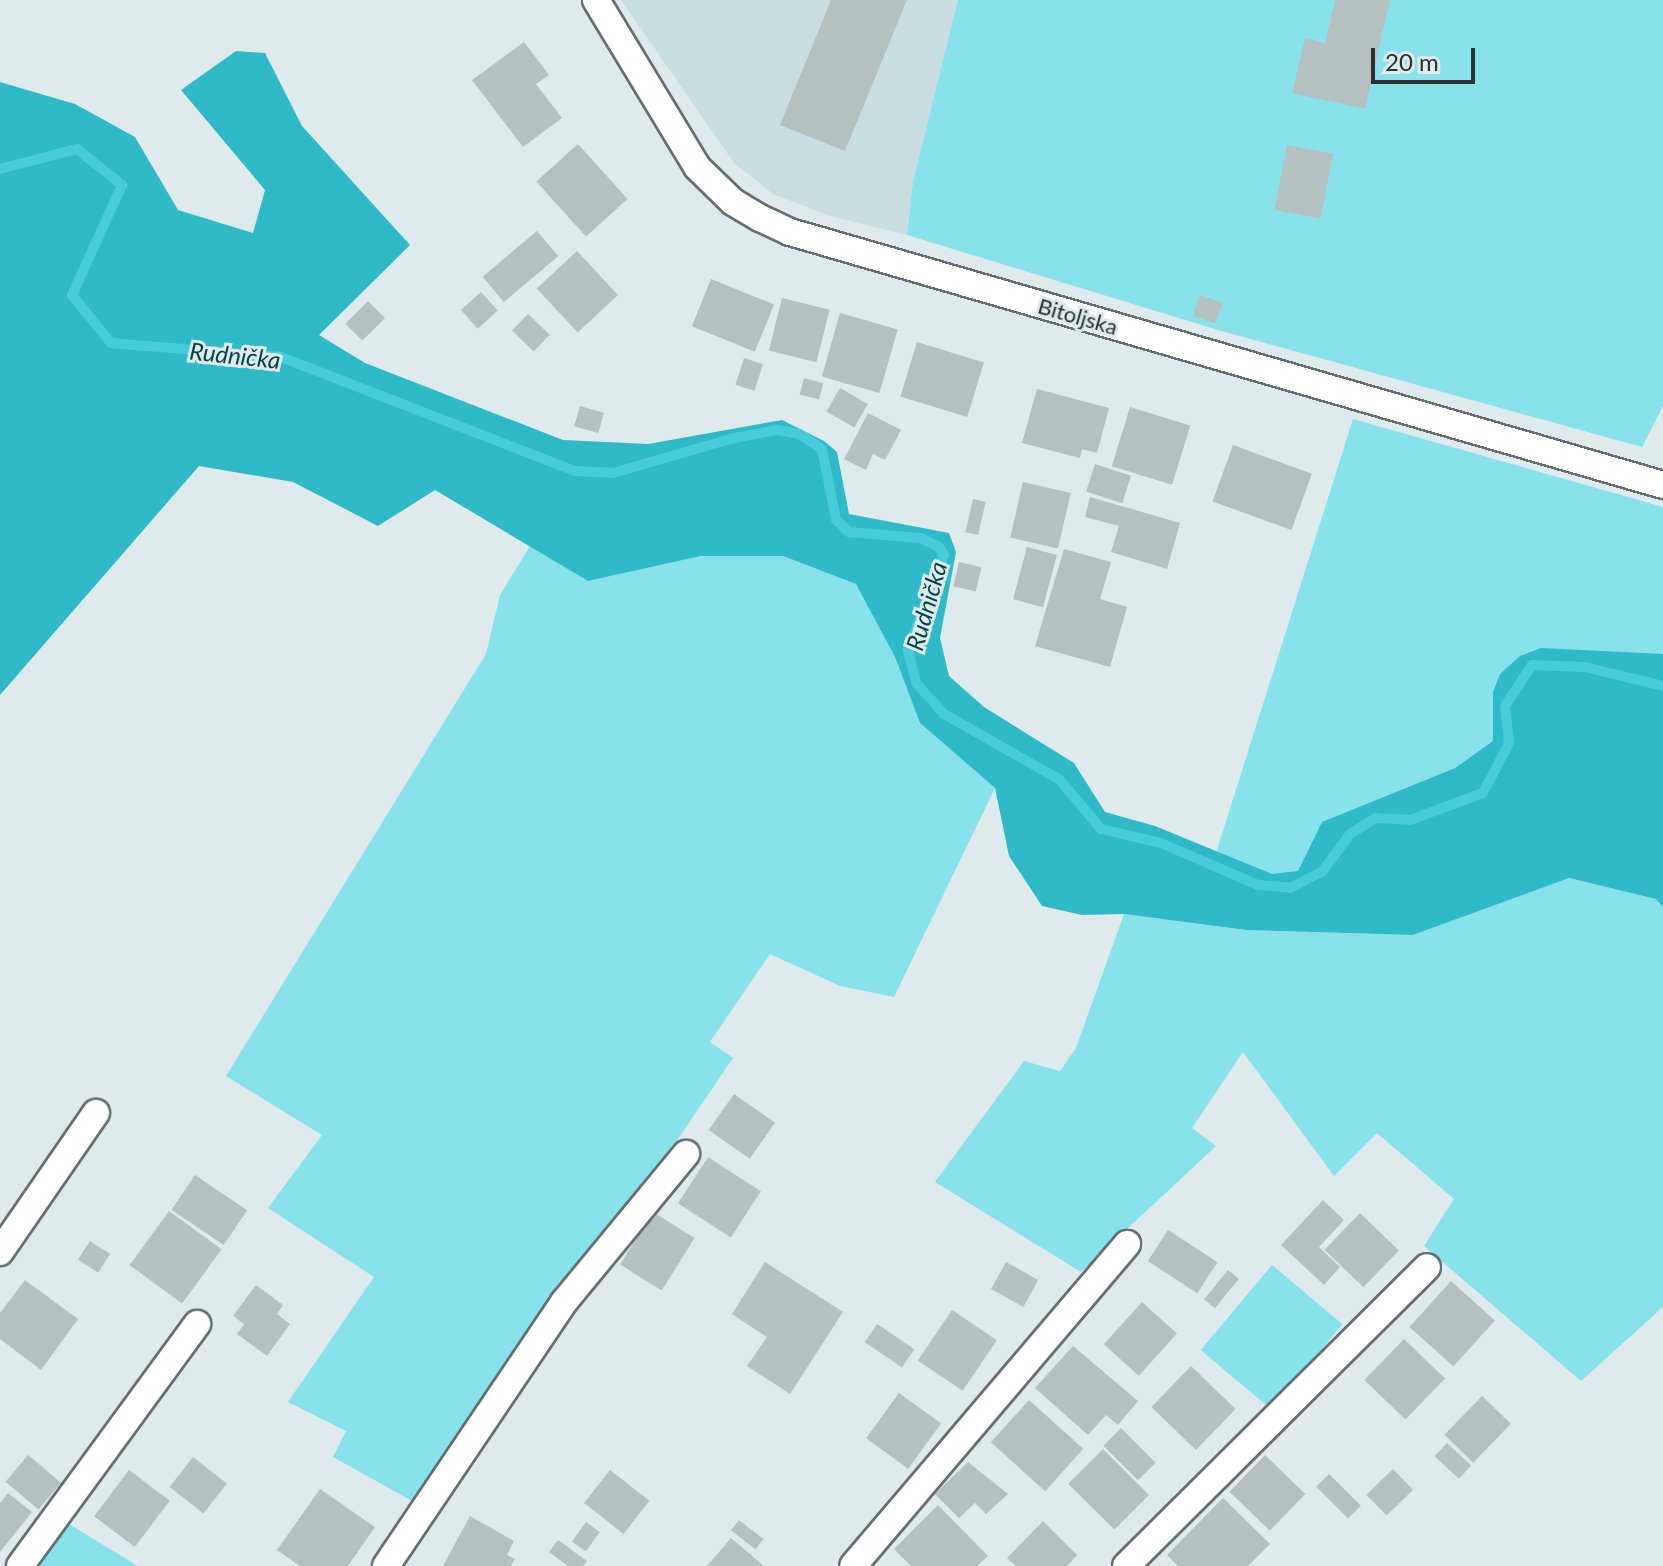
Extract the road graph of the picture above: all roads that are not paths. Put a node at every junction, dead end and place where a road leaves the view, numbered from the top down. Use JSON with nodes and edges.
{"nodes":[{"id":1,"x":596,"y":0,"type":"edge"},
{"id":2,"x":1663,"y":485,"type":"edge"},
{"id":3,"x":96,"y":1113,"type":"dead end"},
{"id":4,"x":686,"y":1154,"type":"dead end"},
{"id":5,"x":1127,"y":1244,"type":"dead end"},
{"id":6,"x":0,"y":1252,"type":"edge"},
{"id":7,"x":1427,"y":1267,"type":"dead end"},
{"id":8,"x":197,"y":1324,"type":"dead end"},
{"id":9,"x":20,"y":1566,"type":"edge"},
{"id":10,"x":386,"y":1566,"type":"edge"},
{"id":11,"x":853,"y":1566,"type":"edge"},
{"id":12,"x":1126,"y":1566,"type":"edge"}],
"edges":[{"from":1,"to":2,"type":"street","name":"Bitoljska"},
{"from":3,"to":6,"type":"street"},
{"from":4,"to":10,"type":"street"},
{"from":5,"to":11,"type":"street"},
{"from":7,"to":12,"type":"street"},
{"from":8,"to":9,"type":"street"}]}
